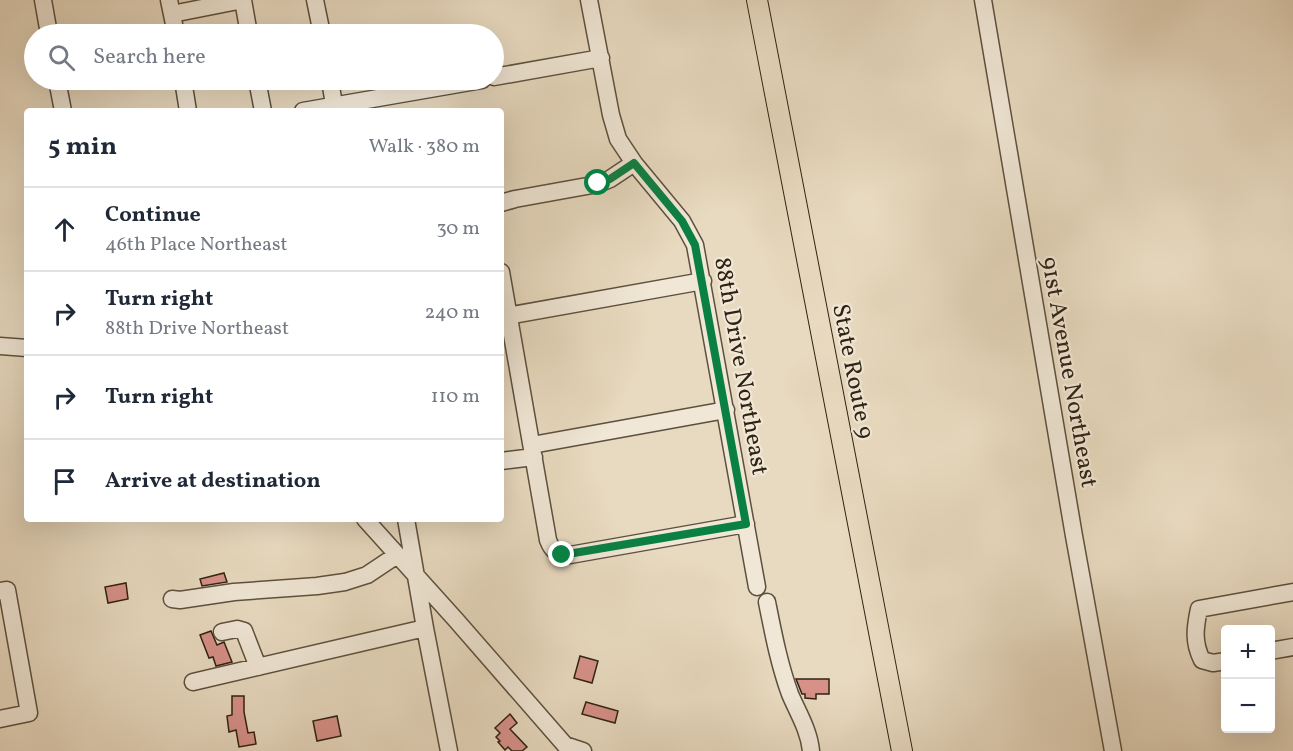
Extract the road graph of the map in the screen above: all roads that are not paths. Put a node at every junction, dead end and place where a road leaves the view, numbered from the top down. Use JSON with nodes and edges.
{"nodes":[{"id":1,"x":43,"y":0,"type":"edge"},
{"id":2,"x":243,"y":0,"type":"edge"},
{"id":3,"x":315,"y":0,"type":"edge"},
{"id":4,"x":590,"y":0,"type":"edge"},
{"id":5,"x":757,"y":0,"type":"edge"},
{"id":6,"x":983,"y":0,"type":"edge"},
{"id":7,"x":171,"y":7,"type":"edge"},
{"id":8,"x":47,"y":24,"type":"edge"},
{"id":9,"x":174,"y":24,"type":"edge"},
{"id":10,"x":247,"y":24,"type":"edge"},
{"id":11,"x":320,"y":24,"type":"edge"},
{"id":12,"x":601,"y":58,"type":"junction"},
{"id":13,"x":504,"y":75,"type":"edge"},
{"id":14,"x":59,"y":90,"type":"edge"},
{"id":15,"x":185,"y":90,"type":"edge"},
{"id":16,"x":259,"y":90,"type":"edge"},
{"id":17,"x":332,"y":90,"type":"edge"},
{"id":18,"x":430,"y":90,"type":"edge"},
{"id":19,"x":62,"y":108,"type":"edge"},
{"id":20,"x":188,"y":108,"type":"edge"},
{"id":21,"x":262,"y":108,"type":"edge"},
{"id":22,"x":335,"y":108,"type":"edge"},
{"id":23,"x":634,"y":163,"type":"junction"},
{"id":24,"x":504,"y":202,"type":"edge"},
{"id":25,"x":703,"y":281,"type":"junction"},
{"id":26,"x":505,"y":316,"type":"edge"},
{"id":27,"x":0,"y":346,"type":"edge"},
{"id":28,"x":24,"y":348,"type":"edge"},
{"id":29,"x":726,"y":410,"type":"junction"},
{"id":30,"x":533,"y":451,"type":"junction"},
{"id":31,"x":504,"y":461,"type":"edge"},
{"id":32,"x":368,"y":522,"type":"edge"},
{"id":33,"x":407,"y":522,"type":"edge"},
{"id":34,"x":746,"y":524,"type":"junction"},
{"id":35,"x":398,"y":555,"type":"junction"},
{"id":36,"x":416,"y":576,"type":"junction"},
{"id":37,"x":757,"y":587,"type":"dead end"},
{"id":38,"x":0,"y":591,"type":"edge"},
{"id":39,"x":1293,"y":592,"type":"edge"},
{"id":40,"x":172,"y":599,"type":"dead end"},
{"id":41,"x":767,"y":602,"type":"dead end"},
{"id":42,"x":424,"y":628,"type":"junction"},
{"id":43,"x":222,"y":632,"type":"dead end"},
{"id":44,"x":1293,"y":647,"type":"edge"},
{"id":45,"x":1275,"y":650,"type":"edge"},
{"id":46,"x":1221,"y":662,"type":"edge"},
{"id":47,"x":258,"y":667,"type":"junction"},
{"id":48,"x":193,"y":682,"type":"dead end"},
{"id":49,"x":0,"y":719,"type":"edge"},
{"id":50,"x":567,"y":748,"type":"edge"},
{"id":51,"x":449,"y":751,"type":"edge"},
{"id":52,"x":583,"y":751,"type":"edge"},
{"id":53,"x":811,"y":751,"type":"edge"},
{"id":54,"x":902,"y":751,"type":"edge"},
{"id":55,"x":1113,"y":751,"type":"edge"}],
"edges":[{"from":1,"to":8,"type":"street"},
{"from":2,"to":7,"type":"street"},
{"from":2,"to":10,"type":"street"},
{"from":3,"to":11,"type":"street"},
{"from":4,"to":12,"type":"street","name":"88th Drive Northeast"},
{"from":5,"to":54,"type":"main road","name":"State Route 9"},
{"from":6,"to":55,"type":"street","name":"91st Avenue Northeast"},
{"from":7,"to":9,"type":"street"},
{"from":12,"to":13,"type":"street"},
{"from":12,"to":23,"type":"street","name":"88th Drive Northeast"},
{"from":14,"to":19,"type":"street"},
{"from":15,"to":20,"type":"street"},
{"from":16,"to":21,"type":"street"},
{"from":17,"to":22,"type":"street"},
{"from":18,"to":22,"type":"street"},
{"from":23,"to":24,"type":"street"},
{"from":23,"to":25,"type":"street","name":"88th Drive Northeast"},
{"from":25,"to":26,"type":"street"},
{"from":25,"to":29,"type":"street","name":"88th Drive Northeast"},
{"from":26,"to":30,"type":"street"},
{"from":27,"to":28,"type":"street"},
{"from":29,"to":30,"type":"street"},
{"from":29,"to":34,"type":"street","name":"88th Drive Northeast"},
{"from":30,"to":31,"type":"street"},
{"from":30,"to":34,"type":"street"},
{"from":32,"to":35,"type":"street"},
{"from":33,"to":36,"type":"street"},
{"from":34,"to":37,"type":"street","name":"88th Drive Northeast"},
{"from":35,"to":36,"type":"street"},
{"from":35,"to":40,"type":"street"},
{"from":36,"to":42,"type":"street"},
{"from":36,"to":50,"type":"street"},
{"from":38,"to":49,"type":"street"},
{"from":39,"to":46,"type":"street"},
{"from":41,"to":53,"type":"street"},
{"from":42,"to":47,"type":"street"},
{"from":42,"to":51,"type":"street"},
{"from":43,"to":47,"type":"street"},
{"from":44,"to":45,"type":"street"},
{"from":47,"to":48,"type":"street"},
{"from":50,"to":52,"type":"street"}]}
